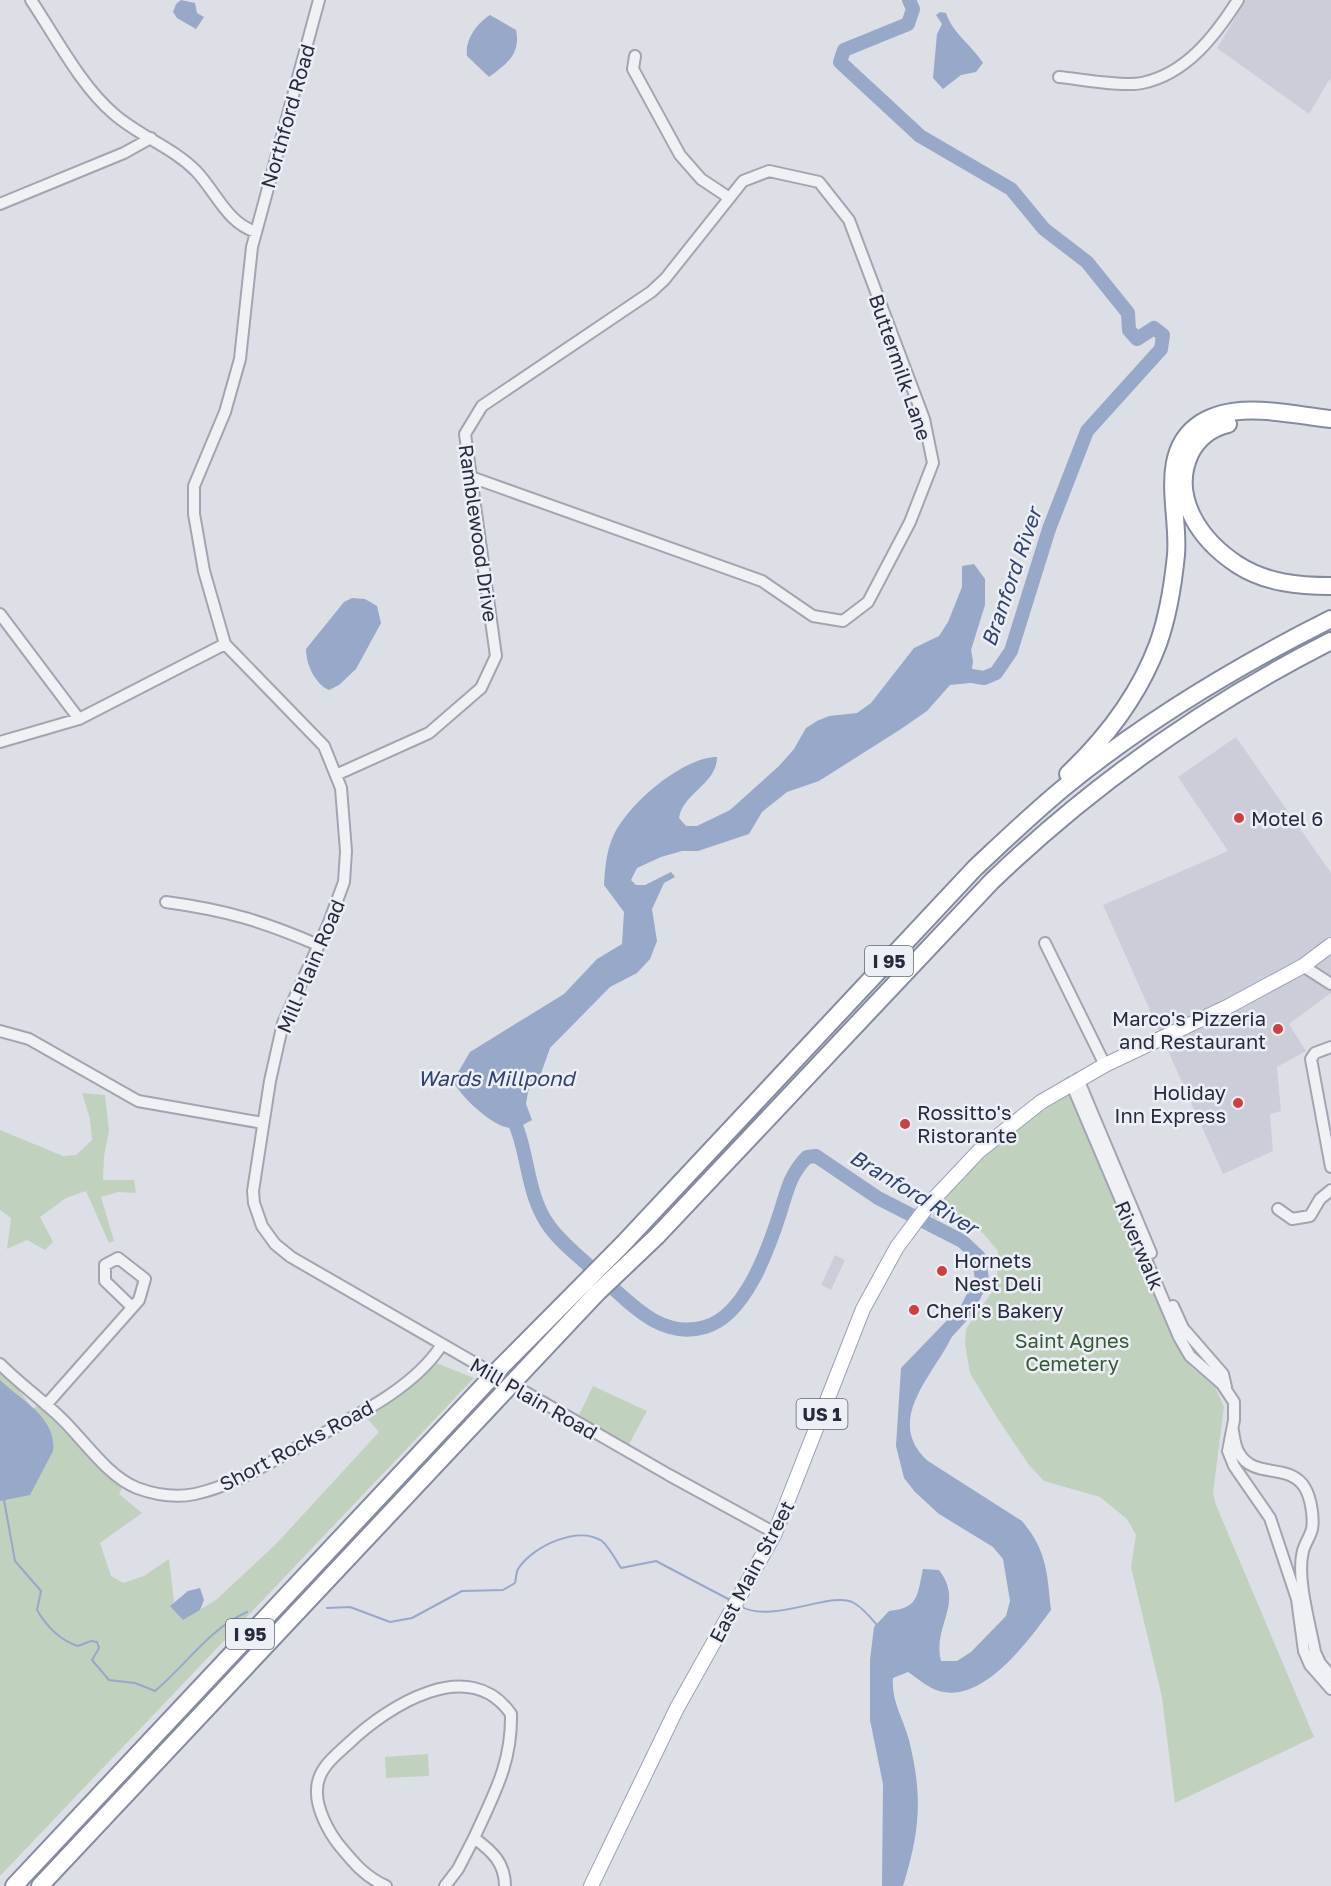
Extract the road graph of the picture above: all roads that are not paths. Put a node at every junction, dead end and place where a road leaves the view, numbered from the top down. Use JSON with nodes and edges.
{"nodes":[{"id":1,"x":30,"y":0,"type":"edge"},
{"id":2,"x":320,"y":0,"type":"edge"},
{"id":3,"x":1238,"y":0,"type":"edge"},
{"id":4,"x":635,"y":56,"type":"dead end"},
{"id":5,"x":1059,"y":77,"type":"dead end"},
{"id":6,"x":151,"y":138,"type":"junction"},
{"id":7,"x":769,"y":171,"type":"joint"},
{"id":8,"x":728,"y":198,"type":"junction"},
{"id":9,"x":0,"y":204,"type":"edge"},
{"id":10,"x":256,"y":232,"type":"junction"},
{"id":11,"x":1331,"y":419,"type":"edge"},
{"id":12,"x":1331,"y":428,"type":"edge"},
{"id":13,"x":471,"y":477,"type":"junction"},
{"id":14,"x":1331,"y":586,"type":"edge"},
{"id":15,"x":0,"y":614,"type":"edge"},
{"id":16,"x":1331,"y":619,"type":"edge"},
{"id":17,"x":1331,"y":641,"type":"edge"},
{"id":18,"x":225,"y":644,"type":"junction"},
{"id":19,"x":80,"y":719,"type":"junction"},
{"id":20,"x":0,"y":742,"type":"edge"},
{"id":21,"x":338,"y":774,"type":"junction"},
{"id":22,"x":975,"y":868,"type":"junction"},
{"id":23,"x":166,"y":903,"type":"dead end"},
{"id":24,"x":1046,"y":943,"type":"dead end"},
{"id":25,"x":318,"y":945,"type":"junction"},
{"id":26,"x":1331,"y":945,"type":"edge"},
{"id":27,"x":1303,"y":966,"type":"junction"},
{"id":28,"x":1331,"y":984,"type":"edge"},
{"id":29,"x":0,"y":1031,"type":"edge"},
{"id":30,"x":1331,"y":1047,"type":"edge"},
{"id":31,"x":1105,"y":1065,"type":"junction"},
{"id":32,"x":1075,"y":1081,"type":"junction"},
{"id":33,"x":263,"y":1123,"type":"junction"},
{"id":34,"x":1331,"y":1167,"type":"edge"},
{"id":35,"x":1331,"y":1190,"type":"edge"},
{"id":36,"x":1278,"y":1209,"type":"dead end"},
{"id":37,"x":132,"y":1308,"type":"junction"},
{"id":38,"x":441,"y":1346,"type":"junction"},
{"id":39,"x":0,"y":1364,"type":"edge"},
{"id":40,"x":46,"y":1405,"type":"junction"},
{"id":41,"x":1232,"y":1427,"type":"junction"},
{"id":42,"x":775,"y":1533,"type":"junction"},
{"id":43,"x":1331,"y":1676,"type":"edge"},
{"id":44,"x":1331,"y":1689,"type":"edge"},
{"id":45,"x":474,"y":1838,"type":"junction"},
{"id":46,"x":591,"y":1885,"type":"edge"},
{"id":47,"x":14,"y":1886,"type":"edge"},
{"id":48,"x":40,"y":1886,"type":"edge"},
{"id":49,"x":386,"y":1886,"type":"edge"},
{"id":50,"x":445,"y":1886,"type":"edge"},
{"id":51,"x":505,"y":1886,"type":"edge"}],
"edges":[{"from":1,"to":6,"type":"street"},
{"from":2,"to":10,"type":"street","name":"Northford Road"},
{"from":3,"to":5,"type":"street"},
{"from":4,"to":8,"type":"street"},
{"from":6,"to":9,"type":"street"},
{"from":6,"to":10,"type":"street"},
{"from":7,"to":8,"type":"street","name":"Ramblewood Drive"},
{"from":7,"to":13,"type":"street","name":"Buttermilk Lane"},
{"from":8,"to":13,"type":"street","name":"Ramblewood Drive"},
{"from":10,"to":18,"type":"street","name":"Mill Plain Road"},
{"from":11,"to":22,"type":"highway"},
{"from":12,"to":14,"type":"highway"},
{"from":13,"to":21,"type":"street","name":"Ramblewood Drive"},
{"from":15,"to":19,"type":"street"},
{"from":16,"to":22,"type":"highway","number":"I 95"},
{"from":17,"to":48,"type":"highway","number":"I 95","bridge":true},
{"from":18,"to":19,"type":"street"},
{"from":18,"to":21,"type":"street","name":"Mill Plain Road"},
{"from":19,"to":20,"type":"street"},
{"from":21,"to":25,"type":"street","name":"Mill Plain Road"},
{"from":22,"to":47,"type":"highway","number":"I 95","bridge":true},
{"from":23,"to":25,"type":"street"},
{"from":24,"to":31,"type":"street"},
{"from":25,"to":33,"type":"street","name":"Mill Plain Road"},
{"from":26,"to":27,"type":"main road","name":"East Main Street","number":"US 1"},
{"from":27,"to":28,"type":"street"},
{"from":27,"to":31,"type":"main road","name":"East Main Street","number":"US 1"},
{"from":29,"to":33,"type":"street"},
{"from":30,"to":34,"type":"street"},
{"from":31,"to":32,"type":"main road","name":"East Main Street","number":"US 1"},
{"from":32,"to":41,"type":"street","name":"Riverwalk"},
{"from":32,"to":42,"type":"main road","name":"East Main Street","number":"US 1"},
{"from":33,"to":38,"type":"street","name":"Mill Plain Road"},
{"from":35,"to":36,"type":"street"},
{"from":37,"to":37,"type":"street"},
{"from":37,"to":40,"type":"street"},
{"from":38,"to":40,"type":"street","name":"Short Rocks Road"},
{"from":38,"to":42,"type":"street","name":"Mill Plain Road"},
{"from":39,"to":40,"type":"street","name":"Short Rocks Road"},
{"from":41,"to":43,"type":"street","name":"Riverwalk"},
{"from":41,"to":44,"type":"street","name":"Riverwalk"},
{"from":42,"to":46,"type":"main road","name":"East Main Street","number":"US 1"},
{"from":45,"to":49,"type":"street"},
{"from":45,"to":50,"type":"street"},
{"from":45,"to":51,"type":"street"}]}
